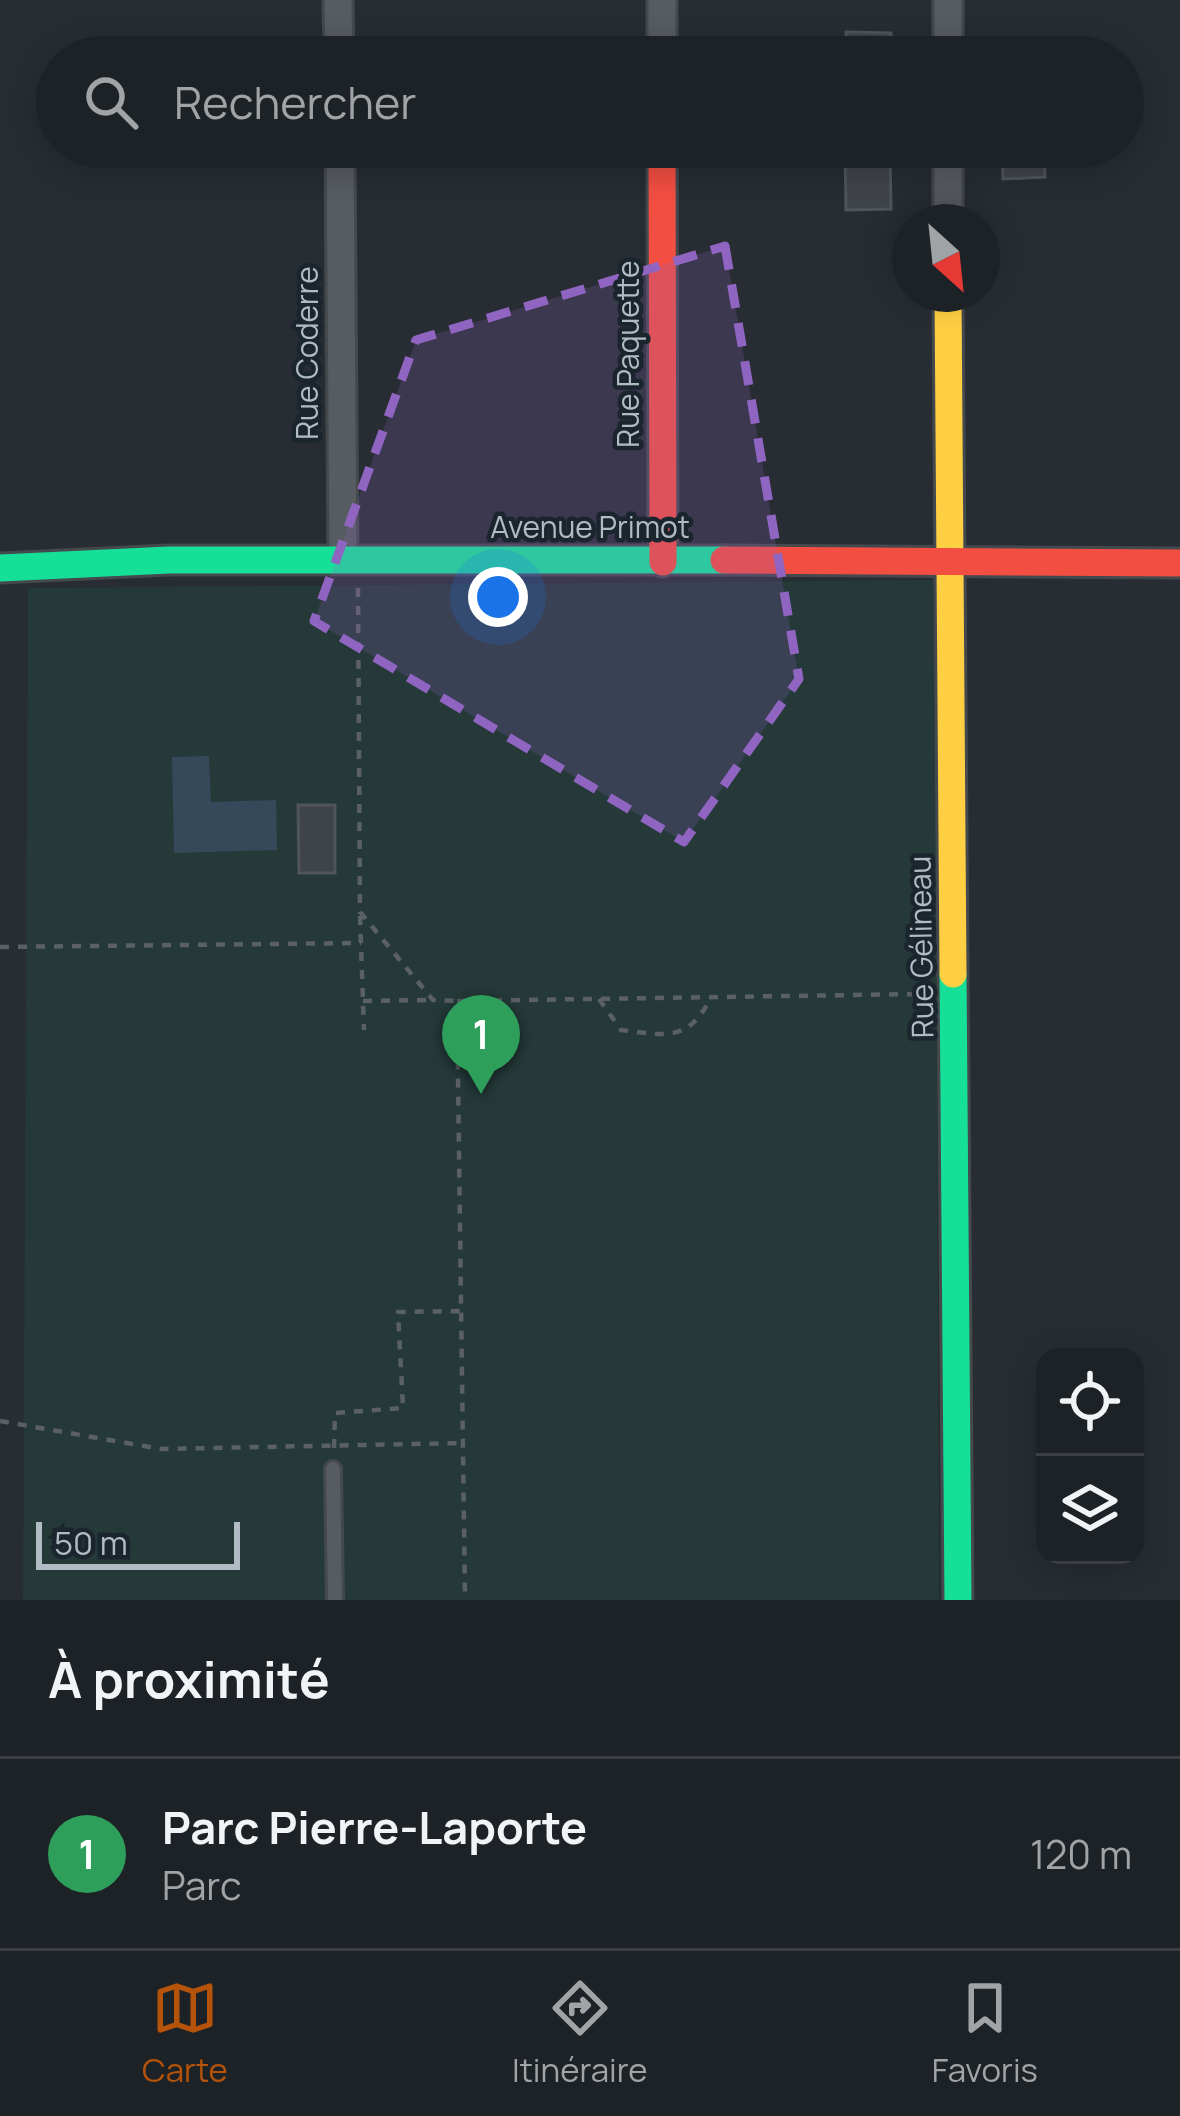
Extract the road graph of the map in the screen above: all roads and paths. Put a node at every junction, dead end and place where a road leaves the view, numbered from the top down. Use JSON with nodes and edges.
{"nodes":[{"id":1,"x":338,"y":0,"type":"edge"},
{"id":2,"x":662,"y":0,"type":"edge"},
{"id":3,"x":948,"y":0,"type":"edge"},
{"id":4,"x":339,"y":36,"type":"edge"},
{"id":5,"x":662,"y":36,"type":"edge"},
{"id":6,"x":948,"y":36,"type":"edge"},
{"id":7,"x":341,"y":168,"type":"edge"},
{"id":8,"x":662,"y":168,"type":"edge"},
{"id":9,"x":948,"y":168,"type":"edge"},
{"id":10,"x":948,"y":204,"type":"edge"},
{"id":11,"x":948,"y":312,"type":"edge"},
{"id":12,"x":350,"y":558,"type":"junction"},
{"id":13,"x":948,"y":560,"type":"junction"},
{"id":14,"x":663,"y":562,"type":"junction"},
{"id":15,"x":1180,"y":562,"type":"edge"},
{"id":16,"x":0,"y":568,"type":"edge"},
{"id":17,"x":360,"y":912,"type":"junction"},
{"id":18,"x":361,"y":943,"type":"junction"},
{"id":19,"x":0,"y":947,"type":"edge"},
{"id":20,"x":956,"y":994,"type":"junction"},
{"id":21,"x":711,"y":997,"type":"junction"},
{"id":22,"x":599,"y":999,"type":"junction"},
{"id":23,"x":433,"y":1000,"type":"junction"},
{"id":24,"x":363,"y":1001,"type":"junction"},
{"id":25,"x":457,"y":1001,"type":"junction"},
{"id":26,"x":364,"y":1030,"type":"dead end"},
{"id":27,"x":464,"y":1311,"type":"junction"},
{"id":28,"x":0,"y":1421,"type":"edge"},
{"id":29,"x":464,"y":1443,"type":"junction"},
{"id":30,"x":334,"y":1446,"type":"junction"},
{"id":31,"x":333,"y":1469,"type":"dead end"},
{"id":32,"x":335,"y":1600,"type":"edge"},
{"id":33,"x":465,"y":1600,"type":"edge"},
{"id":34,"x":958,"y":1600,"type":"edge"}],
"edges":[{"from":1,"to":4,"type":"street"},
{"from":2,"to":5,"type":"street"},
{"from":3,"to":6,"type":"street"},
{"from":7,"to":12,"type":"street","name":"Rue Coderre"},
{"from":8,"to":14,"type":"street","name":"Rue Paquette"},
{"from":9,"to":10,"type":"street"},
{"from":11,"to":13,"type":"street","name":"Rue Gélineau"},
{"from":12,"to":14,"type":"street","name":"Avenue Primot"},
{"from":12,"to":16,"type":"street","name":"Avenue Primot"},
{"from":12,"to":17,"type":"path"},
{"from":13,"to":14,"type":"street","name":"Avenue Primot"},
{"from":13,"to":15,"type":"street","name":"Avenue Primot"},
{"from":13,"to":20,"type":"street","name":"Rue Gélineau"},
{"from":17,"to":18,"type":"path"},
{"from":17,"to":23,"type":"path"},
{"from":18,"to":19,"type":"path"},
{"from":18,"to":24,"type":"path"},
{"from":20,"to":21,"type":"path"},
{"from":20,"to":34,"type":"street","name":"Rue Gélineau"},
{"from":21,"to":22,"type":"path"},
{"from":21,"to":22,"type":"path"},
{"from":22,"to":25,"type":"path"},
{"from":23,"to":24,"type":"path"},
{"from":23,"to":25,"type":"path"},
{"from":24,"to":26,"type":"path"},
{"from":25,"to":27,"type":"path"},
{"from":27,"to":29,"type":"path"},
{"from":27,"to":30,"type":"path"},
{"from":28,"to":30,"type":"path"},
{"from":29,"to":30,"type":"path"},
{"from":29,"to":33,"type":"path"},
{"from":31,"to":32,"type":"lane"}]}
